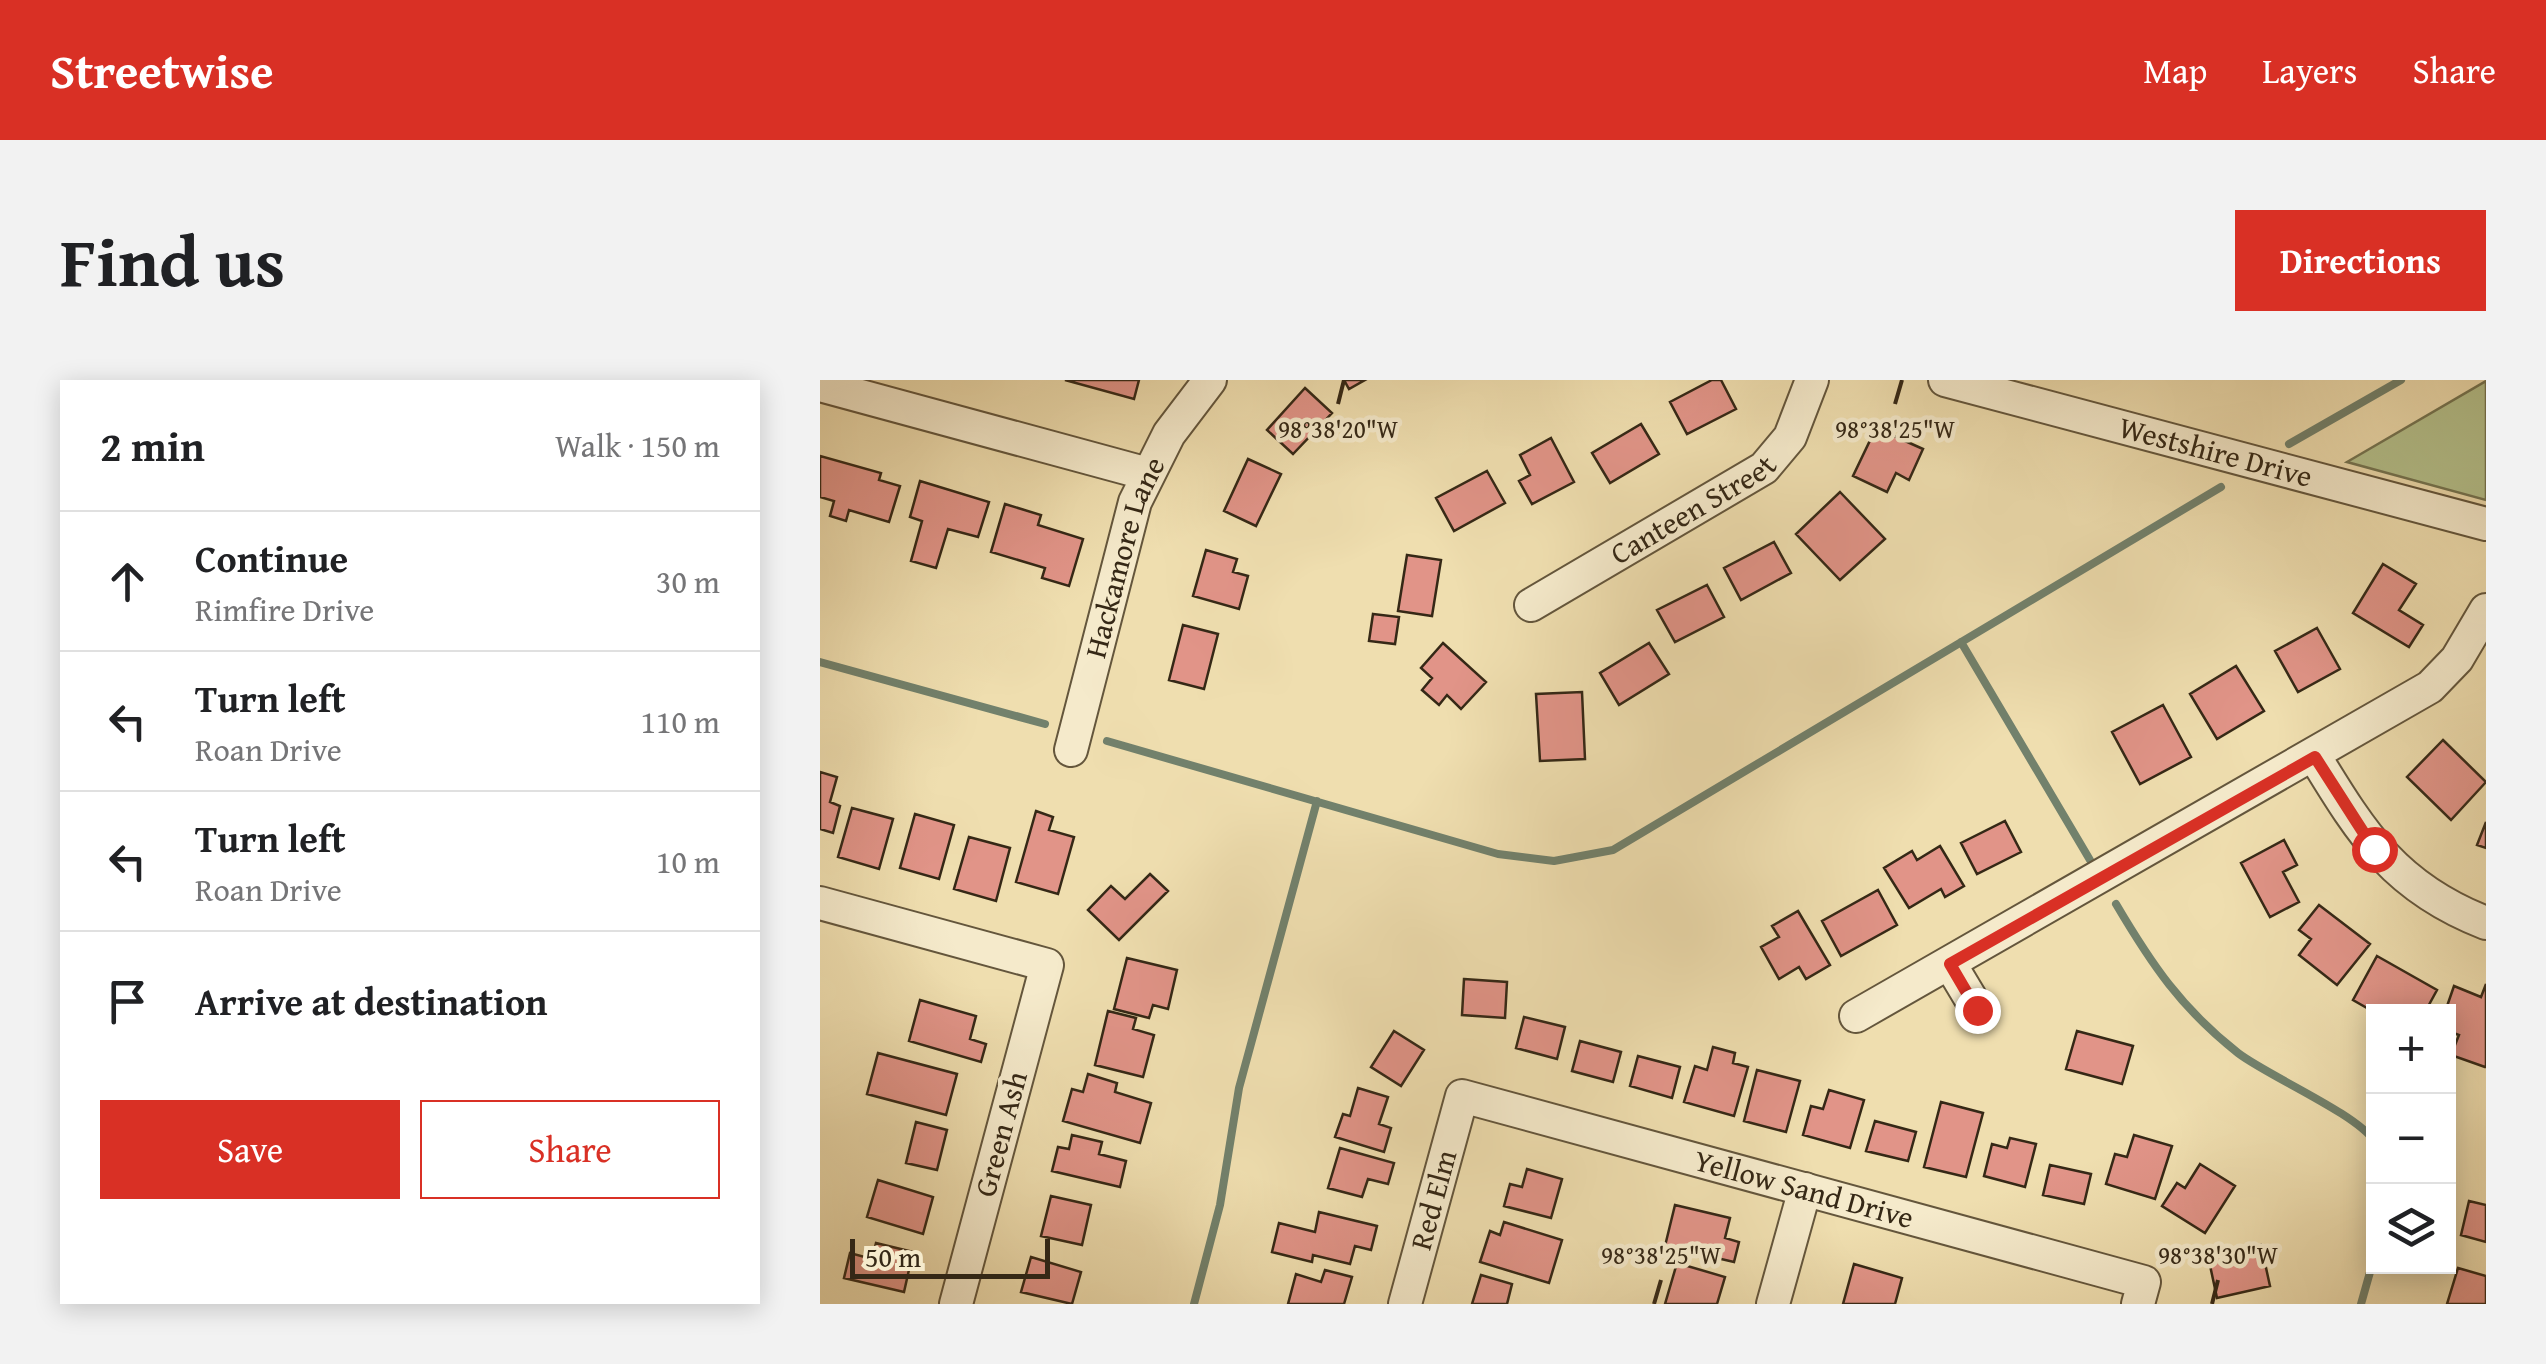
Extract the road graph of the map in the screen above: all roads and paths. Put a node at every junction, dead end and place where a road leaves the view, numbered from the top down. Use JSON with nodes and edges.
{"nodes":[{"id":1,"x":1210,"y":380,"type":"edge"},
{"id":2,"x":1812,"y":380,"type":"edge"},
{"id":3,"x":1945,"y":380,"type":"edge"},
{"id":4,"x":820,"y":385,"type":"edge"},
{"id":5,"x":1148,"y":474,"type":"junction"},
{"id":6,"x":2486,"y":524,"type":"edge"},
{"id":7,"x":1531,"y":605,"type":"dead end"},
{"id":8,"x":2486,"y":610,"type":"edge"},
{"id":9,"x":1071,"y":750,"type":"dead end"},
{"id":10,"x":2315,"y":757,"type":"junction"},
{"id":11,"x":820,"y":903,"type":"edge"},
{"id":12,"x":2486,"y":922,"type":"edge"},
{"id":13,"x":1950,"y":964,"type":"junction"},
{"id":14,"x":1977,"y":1010,"type":"dead end"},
{"id":15,"x":1856,"y":1016,"type":"dead end"},
{"id":16,"x":1462,"y":1096,"type":"joint"},
{"id":17,"x":1804,"y":1189,"type":"junction"},
{"id":18,"x":2141,"y":1293,"type":"edge"},
{"id":19,"x":956,"y":1304,"type":"edge"},
{"id":20,"x":1405,"y":1304,"type":"edge"},
{"id":21,"x":1773,"y":1304,"type":"edge"}],
"edges":[{"from":1,"to":5,"type":"street","name":"Hackamore Lane"},
{"from":2,"to":7,"type":"street","name":"Canteen Street"},
{"from":3,"to":6,"type":"street","name":"Westshire Drive"},
{"from":4,"to":5,"type":"street"},
{"from":5,"to":9,"type":"street","name":"Hackamore Lane"},
{"from":8,"to":10,"type":"street"},
{"from":10,"to":12,"type":"street"},
{"from":10,"to":13,"type":"street"},
{"from":11,"to":19,"type":"street","name":"Green Ash"},
{"from":13,"to":14,"type":"street"},
{"from":13,"to":15,"type":"street"},
{"from":16,"to":17,"type":"street","name":"Yellow Sand Drive"},
{"from":16,"to":20,"type":"street","name":"Red Elm"},
{"from":17,"to":18,"type":"street","name":"Yellow Sand Drive"},
{"from":17,"to":21,"type":"street"}]}
